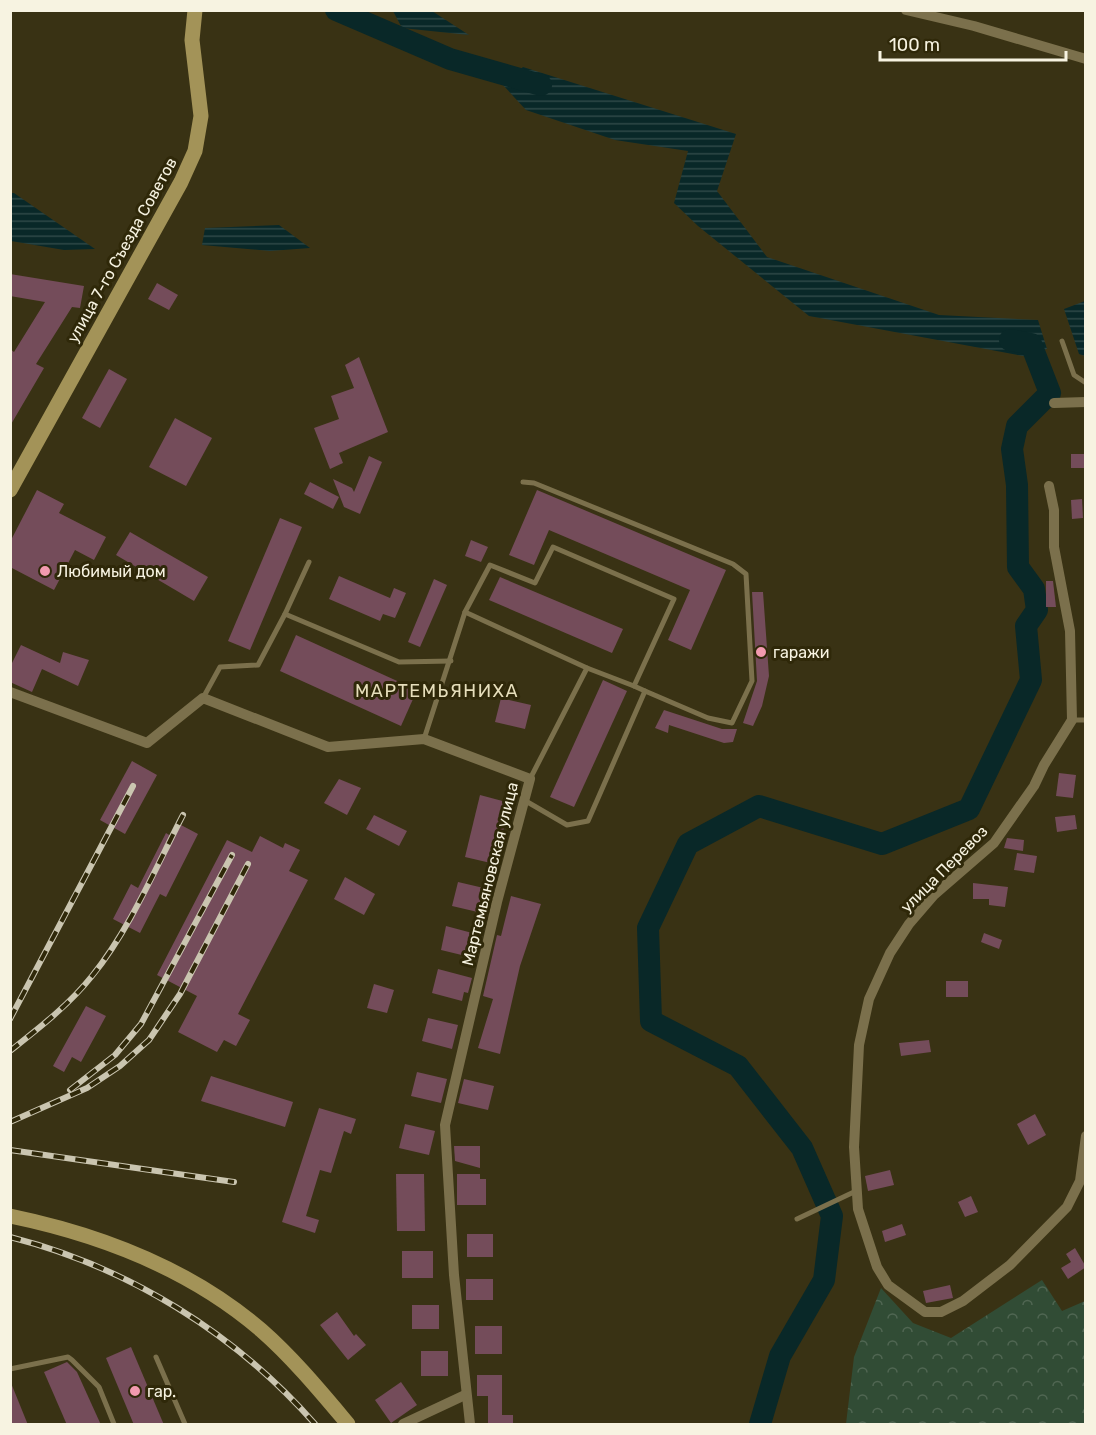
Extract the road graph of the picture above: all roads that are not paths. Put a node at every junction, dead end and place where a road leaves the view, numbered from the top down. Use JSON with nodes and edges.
{"nodes":[{"id":1,"x":195,"y":10,"type":"edge"},
{"id":2,"x":906,"y":10,"type":"edge"},
{"id":3,"x":1086,"y":59,"type":"edge"},
{"id":4,"x":1062,"y":341,"type":"dead end"},
{"id":5,"x":1086,"y":383,"type":"edge"},
{"id":6,"x":1086,"y":402,"type":"edge"},
{"id":7,"x":1054,"y":403,"type":"dead end"},
{"id":8,"x":522,"y":482,"type":"dead end"},
{"id":9,"x":1049,"y":486,"type":"dead end"},
{"id":10,"x":10,"y":490,"type":"edge"},
{"id":11,"x":309,"y":562,"type":"dead end"},
{"id":12,"x":465,"y":612,"type":"junction"},
{"id":13,"x":285,"y":614,"type":"junction"},
{"id":14,"x":451,"y":661,"type":"junction"},
{"id":15,"x":587,"y":668,"type":"junction"},
{"id":16,"x":634,"y":686,"type":"junction"},
{"id":17,"x":645,"y":691,"type":"junction"},
{"id":18,"x":10,"y":692,"type":"edge"},
{"id":19,"x":203,"y":698,"type":"junction"},
{"id":20,"x":1072,"y":720,"type":"junction"},
{"id":21,"x":1086,"y":720,"type":"edge"},
{"id":22,"x":424,"y":739,"type":"junction"},
{"id":23,"x":530,"y":779,"type":"junction"},
{"id":24,"x":524,"y":800,"type":"junction"},
{"id":25,"x":1086,"y":1136,"type":"edge"},
{"id":26,"x":853,"y":1193,"type":"junction"},
{"id":27,"x":10,"y":1216,"type":"edge"},
{"id":28,"x":796,"y":1219,"type":"dead end"},
{"id":29,"x":156,"y":1357,"type":"dead end"},
{"id":30,"x":10,"y":1369,"type":"edge"},
{"id":31,"x":465,"y":1395,"type":"junction"},
{"id":32,"x":114,"y":1425,"type":"edge"},
{"id":33,"x":185,"y":1425,"type":"edge"},
{"id":34,"x":348,"y":1425,"type":"edge"},
{"id":35,"x":403,"y":1425,"type":"edge"},
{"id":36,"x":470,"y":1425,"type":"edge"}],
"edges":[{"from":1,"to":10,"type":"street","name":"улица 7-го Съезда Советов"},
{"from":2,"to":3,"type":"street"},
{"from":4,"to":5,"type":"lane"},
{"from":6,"to":7,"type":"street"},
{"from":8,"to":17,"type":"lane"},
{"from":9,"to":20,"type":"street"},
{"from":11,"to":13,"type":"lane"},
{"from":12,"to":14,"type":"lane"},
{"from":12,"to":15,"type":"lane"},
{"from":12,"to":16,"type":"lane"},
{"from":13,"to":14,"type":"lane"},
{"from":13,"to":19,"type":"lane"},
{"from":14,"to":22,"type":"lane"},
{"from":15,"to":16,"type":"lane"},
{"from":15,"to":23,"type":"lane"},
{"from":16,"to":17,"type":"lane"},
{"from":17,"to":24,"type":"lane"},
{"from":18,"to":19,"type":"street"},
{"from":19,"to":22,"type":"street","name":"Мартемьяновская улица"},
{"from":20,"to":21,"type":"lane"},
{"from":20,"to":26,"type":"street","name":"улица Перевоз"},
{"from":22,"to":23,"type":"street","name":"Мартемьяновская улица"},
{"from":23,"to":24,"type":"street","name":"Мартемьяновская улица"},
{"from":24,"to":31,"type":"street","name":"Мартемьяновская улица"},
{"from":25,"to":26,"type":"street","name":"улица Перевоз"},
{"from":26,"to":28,"type":"lane"},
{"from":27,"to":34,"type":"street"},
{"from":29,"to":33,"type":"lane"},
{"from":30,"to":32,"type":"lane"},
{"from":31,"to":35,"type":"street"},
{"from":31,"to":36,"type":"street","name":"Мартемьяновская улица"}]}
